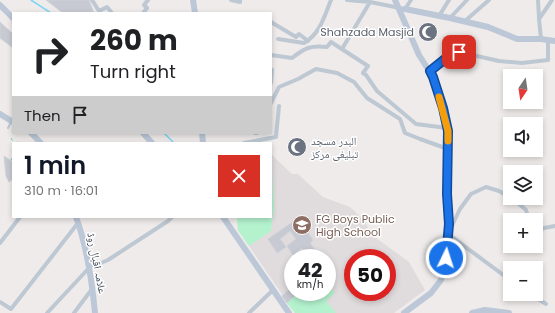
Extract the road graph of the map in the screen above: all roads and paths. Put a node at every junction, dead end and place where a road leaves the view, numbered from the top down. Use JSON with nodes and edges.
{"nodes":[{"id":1,"x":92,"y":0,"type":"edge"},
{"id":2,"x":148,"y":0,"type":"edge"},
{"id":3,"x":193,"y":0,"type":"edge"},
{"id":4,"x":231,"y":0,"type":"edge"},
{"id":5,"x":240,"y":0,"type":"edge"},
{"id":6,"x":331,"y":0,"type":"edge"},
{"id":7,"x":347,"y":0,"type":"edge"},
{"id":8,"x":395,"y":0,"type":"edge"},
{"id":9,"x":411,"y":0,"type":"edge"},
{"id":10,"x":449,"y":0,"type":"edge"},
{"id":11,"x":468,"y":0,"type":"edge"},
{"id":12,"x":489,"y":0,"type":"edge"},
{"id":13,"x":538,"y":0,"type":"edge"},
{"id":14,"x":552,"y":0,"type":"edge"},
{"id":15,"x":370,"y":2,"type":"junction"},
{"id":16,"x":0,"y":5,"type":"edge"},
{"id":17,"x":402,"y":8,"type":"junction"},
{"id":18,"x":111,"y":12,"type":"edge"},
{"id":19,"x":144,"y":12,"type":"edge"},
{"id":20,"x":195,"y":12,"type":"edge"},
{"id":21,"x":439,"y":16,"type":"junction"},
{"id":22,"x":12,"y":17,"type":"edge"},
{"id":23,"x":450,"y":18,"type":"junction"},
{"id":24,"x":539,"y":19,"type":"junction"},
{"id":25,"x":465,"y":21,"type":"junction"},
{"id":26,"x":272,"y":23,"type":"edge"},
{"id":27,"x":278,"y":38,"type":"dead end"},
{"id":28,"x":544,"y":39,"type":"junction"},
{"id":29,"x":308,"y":41,"type":"junction"},
{"id":30,"x":555,"y":41,"type":"edge"},
{"id":31,"x":342,"y":49,"type":"junction"},
{"id":32,"x":272,"y":55,"type":"edge"},
{"id":33,"x":430,"y":71,"type":"junction"},
{"id":34,"x":272,"y":84,"type":"edge"},
{"id":35,"x":279,"y":87,"type":"junction"},
{"id":36,"x":272,"y":102,"type":"edge"},
{"id":37,"x":279,"y":106,"type":"dead end"},
{"id":38,"x":0,"y":114,"type":"edge"},
{"id":39,"x":12,"y":121,"type":"edge"},
{"id":40,"x":8,"y":128,"type":"dead end"},
{"id":41,"x":447,"y":128,"type":"junction"},
{"id":42,"x":32,"y":134,"type":"edge"},
{"id":43,"x":144,"y":134,"type":"edge"},
{"id":44,"x":11,"y":138,"type":"dead end"},
{"id":45,"x":15,"y":142,"type":"edge"},
{"id":46,"x":40,"y":142,"type":"edge"},
{"id":47,"x":151,"y":142,"type":"edge"},
{"id":48,"x":249,"y":142,"type":"edge"},
{"id":49,"x":448,"y":149,"type":"junction"},
{"id":50,"x":503,"y":193,"type":"edge"},
{"id":51,"x":520,"y":205,"type":"edge"},
{"id":52,"x":527,"y":213,"type":"edge"},
{"id":53,"x":19,"y":218,"type":"edge"},
{"id":54,"x":171,"y":218,"type":"edge"},
{"id":55,"x":77,"y":220,"type":"edge"},
{"id":56,"x":228,"y":220,"type":"edge"},
{"id":57,"x":555,"y":226,"type":"edge"},
{"id":58,"x":543,"y":229,"type":"edge"},
{"id":59,"x":448,"y":234,"type":"junction"},
{"id":60,"x":0,"y":243,"type":"edge"},
{"id":61,"x":89,"y":268,"type":"junction"},
{"id":62,"x":503,"y":275,"type":"edge"},
{"id":63,"x":93,"y":288,"type":"junction"},
{"id":64,"x":273,"y":290,"type":"junction"},
{"id":65,"x":542,"y":301,"type":"edge"},
{"id":66,"x":0,"y":302,"type":"edge"},
{"id":67,"x":546,"y":304,"type":"dead end"},
{"id":68,"x":47,"y":313,"type":"edge"},
{"id":69,"x":74,"y":313,"type":"edge"},
{"id":70,"x":95,"y":313,"type":"edge"},
{"id":71,"x":249,"y":313,"type":"edge"},
{"id":72,"x":289,"y":313,"type":"edge"},
{"id":73,"x":404,"y":313,"type":"edge"},
{"id":74,"x":472,"y":313,"type":"edge"},
{"id":75,"x":509,"y":313,"type":"edge"}],
"edges":[{"from":1,"to":18,"type":"street"},
{"from":2,"to":19,"type":"street"},
{"from":3,"to":20,"type":"main road"},
{"from":4,"to":5,"type":"street"},
{"from":6,"to":29,"type":"street"},
{"from":7,"to":15,"type":"street"},
{"from":8,"to":17,"type":"main road"},
{"from":9,"to":17,"type":"street"},
{"from":10,"to":21,"type":"street"},
{"from":11,"to":23,"type":"street"},
{"from":12,"to":25,"type":"street"},
{"from":13,"to":24,"type":"street"},
{"from":14,"to":24,"type":"street"},
{"from":15,"to":17,"type":"street"},
{"from":15,"to":31,"type":"street"},
{"from":16,"to":22,"type":"main road"},
{"from":17,"to":21,"type":"main road"},
{"from":17,"to":33,"type":"main road"},
{"from":21,"to":23,"type":"main road"},
{"from":23,"to":25,"type":"main road"},
{"from":24,"to":28,"type":"street"},
{"from":25,"to":28,"type":"main road"},
{"from":26,"to":29,"type":"street"},
{"from":27,"to":29,"type":"street"},
{"from":28,"to":30,"type":"main road"},
{"from":28,"to":33,"type":"street"},
{"from":31,"to":32,"type":"street"},
{"from":31,"to":41,"type":"street"},
{"from":33,"to":41,"type":"main road"},
{"from":34,"to":35,"type":"street"},
{"from":35,"to":36,"type":"street"},
{"from":35,"to":49,"type":"street"},
{"from":37,"to":48,"type":"street"},
{"from":38,"to":39,"type":"main road"},
{"from":39,"to":40,"type":"lane"},
{"from":41,"to":49,"type":"main road"},
{"from":42,"to":46,"type":"main road"},
{"from":43,"to":47,"type":"main road"},
{"from":44,"to":45,"type":"path"},
{"from":49,"to":59,"type":"main road"},
{"from":50,"to":59,"type":"street"},
{"from":51,"to":52,"type":"street"},
{"from":53,"to":60,"type":"street"},
{"from":54,"to":61,"type":"street"},
{"from":55,"to":61,"type":"main road","name":"علامہ اقبال روڈ"},
{"from":55,"to":66,"type":"street"},
{"from":56,"to":64,"type":"main road"},
{"from":57,"to":58,"type":"street"},
{"from":59,"to":62,"type":"street"},
{"from":59,"to":73,"type":"main road"},
{"from":61,"to":63,"type":"main road","name":"علامہ اقبال روڈ"},
{"from":61,"to":68,"type":"street"},
{"from":63,"to":69,"type":"street"},
{"from":63,"to":70,"type":"main road","name":"علامہ اقبال روڈ"},
{"from":64,"to":71,"type":"street"},
{"from":64,"to":72,"type":"main road"},
{"from":65,"to":67,"type":"street"},
{"from":74,"to":75,"type":"main road"}]}
